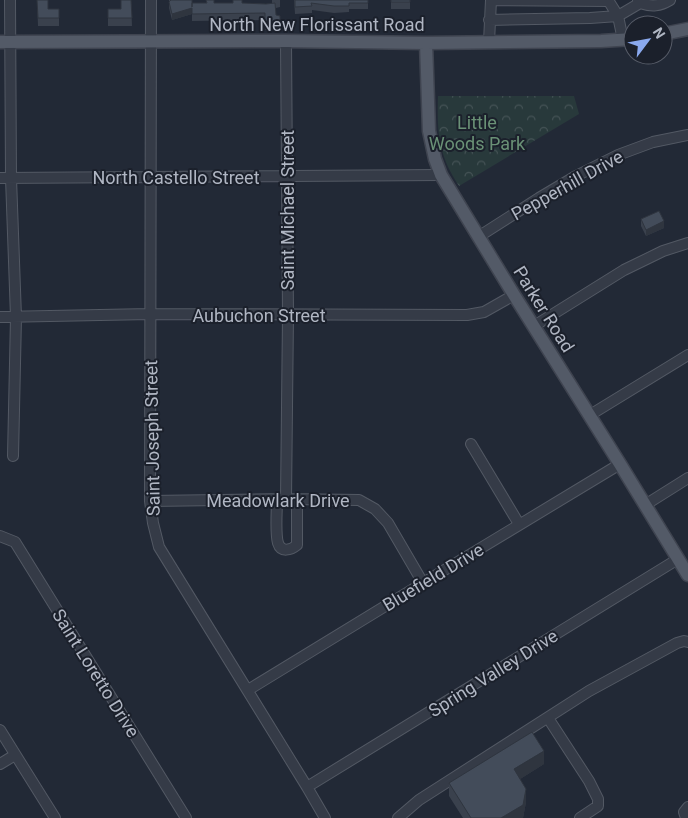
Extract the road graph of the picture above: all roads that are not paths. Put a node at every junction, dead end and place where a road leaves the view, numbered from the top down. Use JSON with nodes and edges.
{"nodes":[{"id":1,"x":10,"y":0,"type":"edge"},
{"id":2,"x":152,"y":0,"type":"edge"},
{"id":3,"x":491,"y":0,"type":"edge"},
{"id":4,"x":608,"y":0,"type":"edge"},
{"id":5,"x":670,"y":0,"type":"edge"},
{"id":6,"x":639,"y":2,"type":"edge"},
{"id":7,"x":618,"y":16,"type":"junction"},
{"id":8,"x":490,"y":20,"type":"junction"},
{"id":9,"x":623,"y":28,"type":"edge"},
{"id":10,"x":688,"y":29,"type":"edge"},
{"id":11,"x":673,"y":32,"type":"edge"},
{"id":12,"x":623,"y":39,"type":"edge"},
{"id":13,"x":286,"y":41,"type":"junction"},
{"id":14,"x":5,"y":42,"type":"edge"},
{"id":15,"x":152,"y":42,"type":"junction"},
{"id":16,"x":489,"y":42,"type":"junction"},
{"id":17,"x":426,"y":43,"type":"junction"},
{"id":18,"x":688,"y":135,"type":"edge"},
{"id":19,"x":441,"y":175,"type":"junction"},
{"id":20,"x":287,"y":176,"type":"junction"},
{"id":21,"x":151,"y":177,"type":"junction"},
{"id":22,"x":0,"y":178,"type":"edge"},
{"id":23,"x":12,"y":178,"type":"junction"},
{"id":24,"x":478,"y":237,"type":"junction"},
{"id":25,"x":688,"y":243,"type":"edge"},
{"id":26,"x":514,"y":295,"type":"junction"},
{"id":27,"x":150,"y":314,"type":"junction"},
{"id":28,"x":288,"y":315,"type":"junction"},
{"id":29,"x":0,"y":317,"type":"edge"},
{"id":30,"x":16,"y":318,"type":"junction"},
{"id":31,"x":534,"y":326,"type":"junction"},
{"id":32,"x":688,"y":355,"type":"edge"},
{"id":33,"x":590,"y":416,"type":"junction"},
{"id":34,"x":471,"y":444,"type":"dead end"},
{"id":35,"x":13,"y":456,"type":"dead end"},
{"id":36,"x":620,"y":464,"type":"junction"},
{"id":37,"x":688,"y":478,"type":"edge"},
{"id":38,"x":287,"y":499,"type":"junction"},
{"id":39,"x":150,"y":501,"type":"junction"},
{"id":40,"x":645,"y":505,"type":"junction"},
{"id":41,"x":519,"y":524,"type":"junction"},
{"id":42,"x":0,"y":536,"type":"edge"},
{"id":43,"x":678,"y":559,"type":"junction"},
{"id":44,"x":688,"y":575,"type":"edge"},
{"id":45,"x":423,"y":583,"type":"junction"},
{"id":46,"x":688,"y":642,"type":"edge"},
{"id":47,"x":248,"y":690,"type":"junction"},
{"id":48,"x":548,"y":718,"type":"junction"},
{"id":49,"x":0,"y":730,"type":"edge"},
{"id":50,"x":15,"y":755,"type":"junction"},
{"id":51,"x":0,"y":764,"type":"edge"},
{"id":52,"x":307,"y":788,"type":"junction"},
{"id":53,"x":55,"y":818,"type":"edge"},
{"id":54,"x":186,"y":818,"type":"edge"},
{"id":55,"x":325,"y":818,"type":"edge"},
{"id":56,"x":398,"y":818,"type":"edge"},
{"id":57,"x":580,"y":818,"type":"edge"}],
"edges":[{"from":1,"to":14,"type":"street"},
{"from":2,"to":15,"type":"street","name":"Saint Joseph Street"},
{"from":3,"to":4,"type":"street"},
{"from":3,"to":8,"type":"street"},
{"from":4,"to":7,"type":"street"},
{"from":5,"to":6,"type":"street"},
{"from":6,"to":7,"type":"street"},
{"from":7,"to":8,"type":"street"},
{"from":7,"to":9,"type":"street"},
{"from":8,"to":16,"type":"street"},
{"from":10,"to":11,"type":"main road"},
{"from":12,"to":16,"type":"main road","name":"North New Florissant Road"},
{"from":13,"to":15,"type":"main road","name":"North New Florissant Road"},
{"from":13,"to":17,"type":"main road","name":"North New Florissant Road"},
{"from":13,"to":20,"type":"street","name":"Saint Michael Street"},
{"from":14,"to":15,"type":"main road","name":"North New Florissant Road"},
{"from":14,"to":23,"type":"street"},
{"from":15,"to":21,"type":"street","name":"Saint Joseph Street"},
{"from":16,"to":17,"type":"main road","name":"North New Florissant Road"},
{"from":17,"to":19,"type":"main road","name":"Parker Road"},
{"from":18,"to":24,"type":"street","name":"Pepperhill Drive"},
{"from":19,"to":20,"type":"street","name":"North Castello Street"},
{"from":19,"to":24,"type":"main road","name":"Parker Road"},
{"from":20,"to":21,"type":"street","name":"North Castello Street"},
{"from":20,"to":28,"type":"street","name":"Saint Michael Street"},
{"from":21,"to":23,"type":"street","name":"North Castello Street"},
{"from":21,"to":27,"type":"street","name":"Saint Joseph Street"},
{"from":22,"to":23,"type":"street","name":"North Castello Street"},
{"from":23,"to":30,"type":"street"},
{"from":24,"to":26,"type":"main road","name":"Parker Road"},
{"from":25,"to":31,"type":"street"},
{"from":26,"to":28,"type":"street","name":"Aubuchon Street"},
{"from":26,"to":31,"type":"main road","name":"Parker Road"},
{"from":27,"to":28,"type":"street","name":"Aubuchon Street"},
{"from":27,"to":30,"type":"street","name":"Aubuchon Street"},
{"from":27,"to":39,"type":"street","name":"Saint Joseph Street"},
{"from":28,"to":38,"type":"street","name":"Saint Michael Street"},
{"from":29,"to":30,"type":"street","name":"Aubuchon Street"},
{"from":30,"to":35,"type":"street"},
{"from":31,"to":33,"type":"main road","name":"Parker Road"},
{"from":32,"to":33,"type":"street"},
{"from":33,"to":36,"type":"main road","name":"Parker Road"},
{"from":34,"to":41,"type":"street"},
{"from":36,"to":40,"type":"main road","name":"Parker Road"},
{"from":36,"to":41,"type":"street","name":"Bluefield Drive"},
{"from":37,"to":40,"type":"street"},
{"from":38,"to":39,"type":"street","name":"Meadowlark Drive"},
{"from":38,"to":45,"type":"street","name":"Meadowlark Drive"},
{"from":39,"to":47,"type":"street","name":"Saint Joseph Street"},
{"from":40,"to":43,"type":"main road","name":"Parker Road"},
{"from":41,"to":45,"type":"street","name":"Bluefield Drive"},
{"from":42,"to":54,"type":"street","name":"Saint Loretto Drive"},
{"from":43,"to":44,"type":"main road","name":"Parker Road"},
{"from":43,"to":52,"type":"street","name":"Spring Valley Drive"},
{"from":45,"to":47,"type":"street","name":"Bluefield Drive"},
{"from":46,"to":48,"type":"street"},
{"from":47,"to":52,"type":"street","name":"Saint Joseph Street"},
{"from":48,"to":56,"type":"street"},
{"from":48,"to":57,"type":"street"},
{"from":49,"to":50,"type":"street"},
{"from":50,"to":51,"type":"street"},
{"from":50,"to":53,"type":"street"},
{"from":52,"to":55,"type":"street","name":"Saint Joseph Street"}]}
